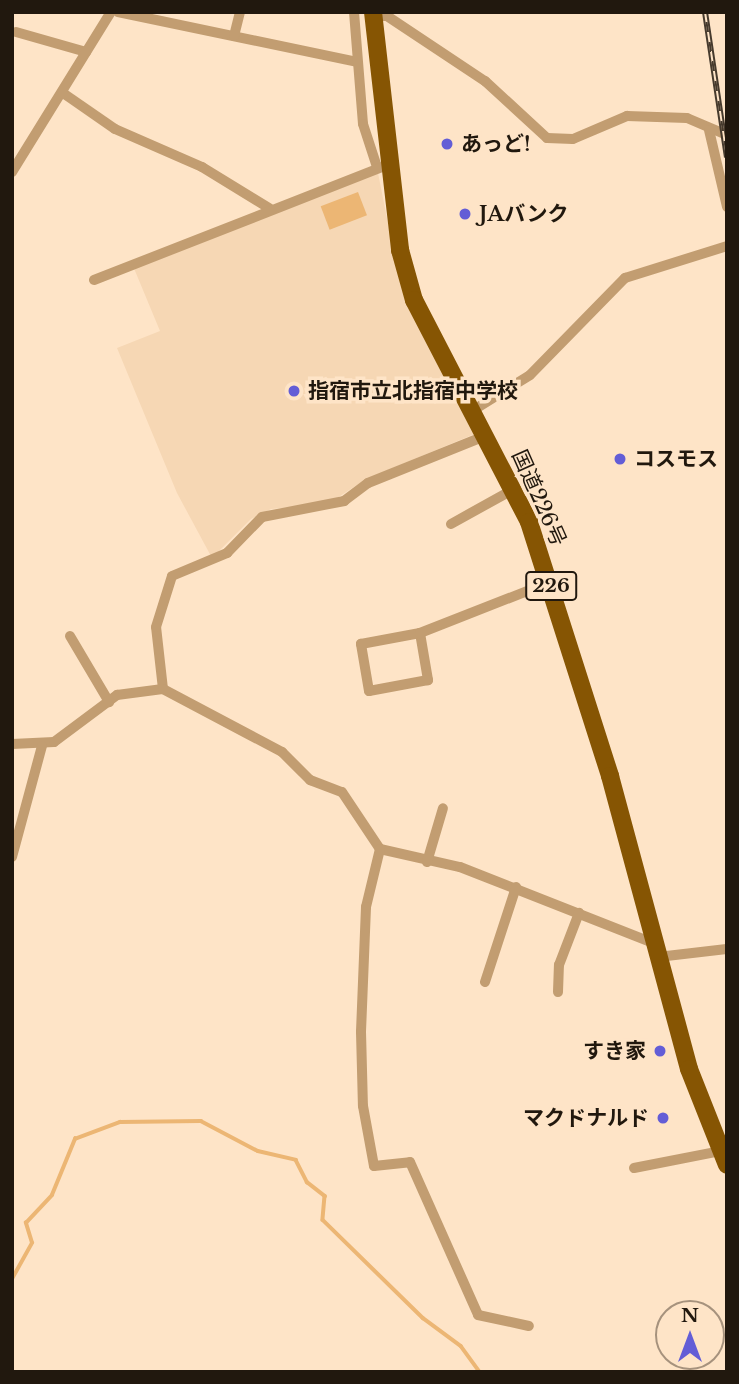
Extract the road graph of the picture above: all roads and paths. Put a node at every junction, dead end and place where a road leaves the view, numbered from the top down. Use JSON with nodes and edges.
{"nodes":[{"id":1,"x":111,"y":12,"type":"edge"},
{"id":2,"x":118,"y":12,"type":"edge"},
{"id":3,"x":240,"y":12,"type":"edge"},
{"id":4,"x":354,"y":12,"type":"edge"},
{"id":5,"x":134,"y":14,"type":"edge"},
{"id":6,"x":373,"y":14,"type":"edge"},
{"id":7,"x":16,"y":32,"type":"dead end"},
{"id":8,"x":234,"y":36,"type":"junction"},
{"id":9,"x":86,"y":52,"type":"junction"},
{"id":10,"x":358,"y":62,"type":"junction"},
{"id":11,"x":63,"y":93,"type":"junction"},
{"id":12,"x":709,"y":130,"type":"junction"},
{"id":13,"x":727,"y":135,"type":"edge"},
{"id":14,"x":383,"y":165,"type":"junction"},
{"id":15,"x":12,"y":172,"type":"edge"},
{"id":16,"x":727,"y":207,"type":"edge"},
{"id":17,"x":269,"y":208,"type":"junction"},
{"id":18,"x":727,"y":246,"type":"edge"},
{"id":19,"x":94,"y":280,"type":"dead end"},
{"id":20,"x":472,"y":411,"type":"junction"},
{"id":21,"x":485,"y":436,"type":"junction"},
{"id":22,"x":514,"y":489,"type":"junction"},
{"id":23,"x":451,"y":524,"type":"dead end"},
{"id":24,"x":550,"y":582,"type":"junction"},
{"id":25,"x":420,"y":633,"type":"junction"},
{"id":26,"x":70,"y":636,"type":"dead end"},
{"id":27,"x":163,"y":690,"type":"junction"},
{"id":28,"x":108,"y":702,"type":"junction"},
{"id":29,"x":12,"y":744,"type":"edge"},
{"id":30,"x":42,"y":746,"type":"junction"},
{"id":31,"x":443,"y":808,"type":"dead end"},
{"id":32,"x":380,"y":849,"type":"junction"},
{"id":33,"x":12,"y":857,"type":"edge"},
{"id":34,"x":427,"y":862,"type":"junction"},
{"id":35,"x":516,"y":887,"type":"junction"},
{"id":36,"x":579,"y":913,"type":"junction"},
{"id":37,"x":727,"y":949,"type":"edge"},
{"id":38,"x":656,"y":951,"type":"junction"},
{"id":39,"x":485,"y":982,"type":"dead end"},
{"id":40,"x":558,"y":992,"type":"dead end"},
{"id":41,"x":725,"y":1159,"type":"edge"},
{"id":42,"x":634,"y":1168,"type":"dead end"},
{"id":43,"x":529,"y":1326,"type":"dead end"}],
"edges":[{"from":1,"to":9,"type":"street"},
{"from":2,"to":5,"type":"street"},
{"from":3,"to":8,"type":"street"},
{"from":4,"to":10,"type":"street"},
{"from":5,"to":8,"type":"street"},
{"from":6,"to":12,"type":"street"},
{"from":6,"to":14,"type":"highway","name":"国道226号","number":"226"},
{"from":7,"to":9,"type":"street"},
{"from":8,"to":10,"type":"street"},
{"from":9,"to":11,"type":"street"},
{"from":10,"to":14,"type":"street"},
{"from":11,"to":15,"type":"street"},
{"from":11,"to":17,"type":"street"},
{"from":12,"to":13,"type":"street"},
{"from":12,"to":16,"type":"street"},
{"from":14,"to":17,"type":"street"},
{"from":14,"to":20,"type":"highway","name":"国道226号","number":"226"},
{"from":17,"to":19,"type":"street"},
{"from":18,"to":20,"type":"street"},
{"from":20,"to":21,"type":"highway","name":"国道226号","number":"226"},
{"from":21,"to":22,"type":"highway","name":"国道226号","number":"226"},
{"from":21,"to":27,"type":"street"},
{"from":22,"to":23,"type":"street"},
{"from":22,"to":24,"type":"highway","name":"国道226号","number":"226"},
{"from":24,"to":25,"type":"street"},
{"from":24,"to":38,"type":"highway","name":"国道226号","number":"226"},
{"from":25,"to":25,"type":"street"},
{"from":26,"to":28,"type":"street"},
{"from":27,"to":28,"type":"street"},
{"from":27,"to":32,"type":"street"},
{"from":28,"to":30,"type":"street"},
{"from":29,"to":30,"type":"street"},
{"from":30,"to":33,"type":"street"},
{"from":31,"to":34,"type":"street"},
{"from":32,"to":34,"type":"street"},
{"from":32,"to":43,"type":"street"},
{"from":34,"to":35,"type":"street"},
{"from":35,"to":36,"type":"street"},
{"from":35,"to":39,"type":"street"},
{"from":36,"to":38,"type":"street"},
{"from":36,"to":40,"type":"street"},
{"from":37,"to":38,"type":"street"},
{"from":38,"to":41,"type":"highway","name":"国道226号","number":"226"},
{"from":41,"to":42,"type":"street"}]}
